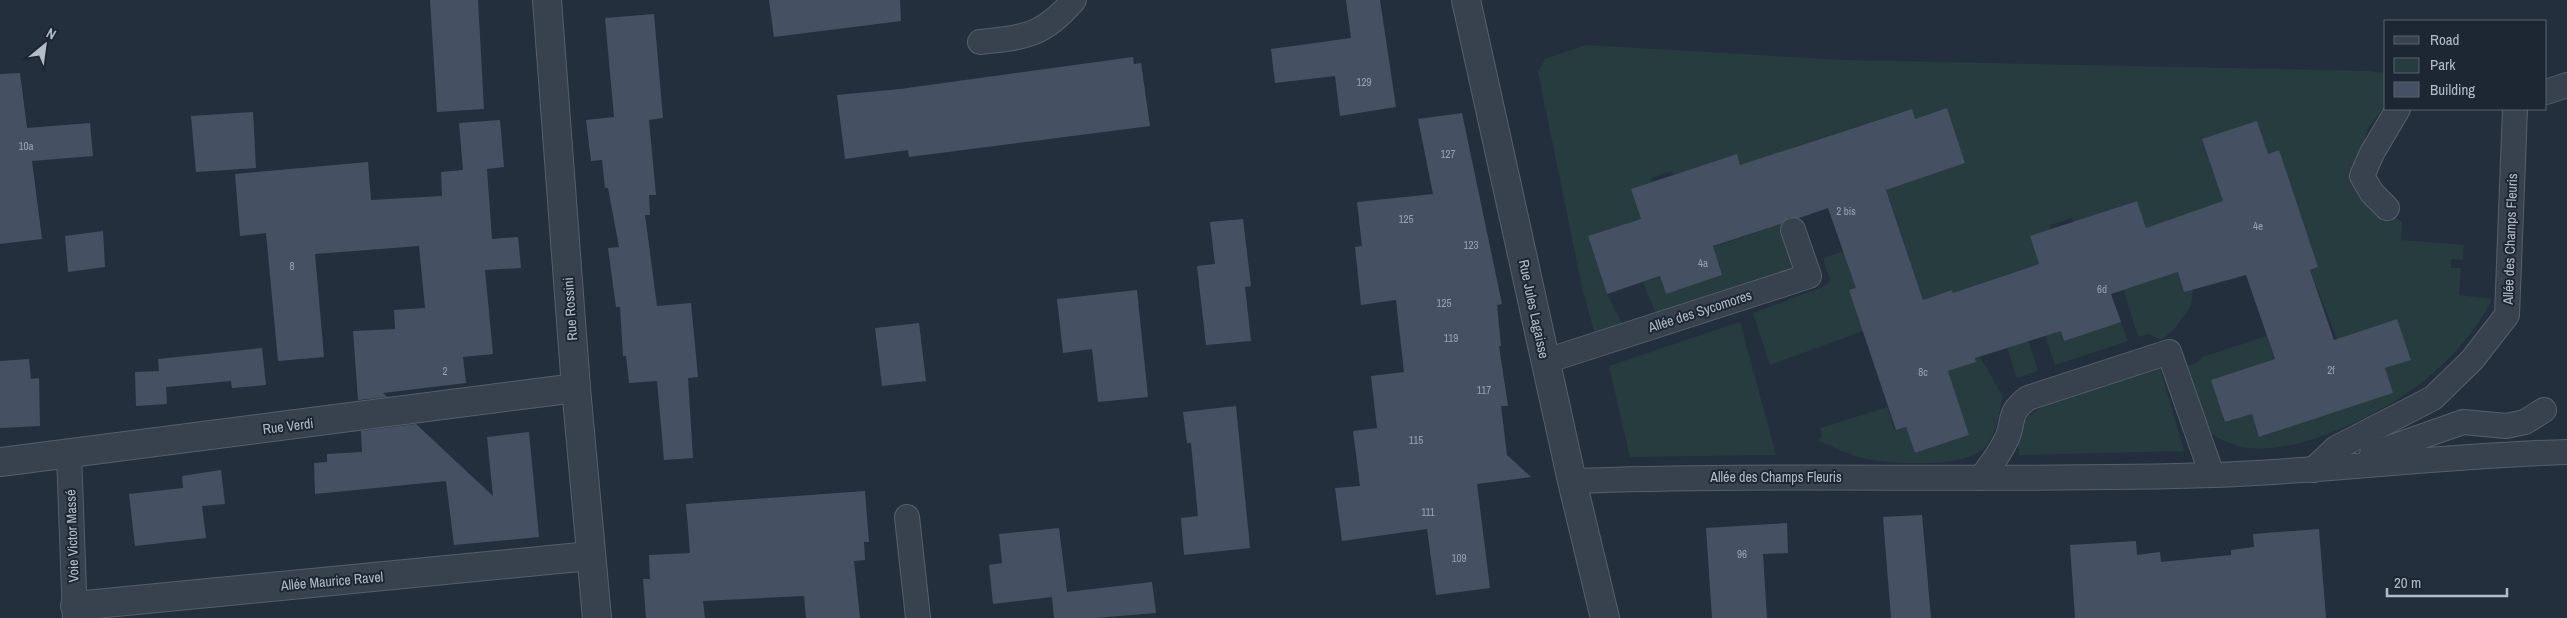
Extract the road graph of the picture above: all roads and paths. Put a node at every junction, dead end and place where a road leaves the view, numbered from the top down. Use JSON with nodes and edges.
{"nodes":[{"id":1,"x":547,"y":0,"type":"edge"},
{"id":2,"x":1074,"y":0,"type":"edge"},
{"id":3,"x":1466,"y":0,"type":"edge"},
{"id":4,"x":980,"y":42,"type":"dead end"},
{"id":5,"x":2567,"y":85,"type":"edge"},
{"id":6,"x":2547,"y":92,"type":"edge"},
{"id":7,"x":2397,"y":110,"type":"edge"},
{"id":8,"x":2516,"y":110,"type":"edge"},
{"id":9,"x":2387,"y":208,"type":"dead end"},
{"id":10,"x":1793,"y":230,"type":"dead end"},
{"id":11,"x":1546,"y":361,"type":"junction"},
{"id":12,"x":576,"y":388,"type":"junction"},
{"id":13,"x":2544,"y":410,"type":"dead end"},
{"id":14,"x":2567,"y":452,"type":"edge"},
{"id":15,"x":69,"y":454,"type":"junction"},
{"id":16,"x":0,"y":462,"type":"edge"},
{"id":17,"x":2313,"y":470,"type":"junction"},
{"id":18,"x":2212,"y":475,"type":"junction"},
{"id":19,"x":1980,"y":478,"type":"junction"},
{"id":20,"x":1572,"y":481,"type":"junction"},
{"id":21,"x":907,"y":517,"type":"dead end"},
{"id":22,"x":590,"y":556,"type":"junction"},
{"id":23,"x":75,"y":612,"type":"edge"},
{"id":24,"x":597,"y":618,"type":"edge"},
{"id":25,"x":918,"y":618,"type":"edge"},
{"id":26,"x":1605,"y":618,"type":"edge"}],
"edges":[{"from":1,"to":12,"type":"street","name":"Rue Rossini"},
{"from":2,"to":4,"type":"lane"},
{"from":3,"to":11,"type":"street","name":"Rue Jules Lagaisse"},
{"from":5,"to":6,"type":"lane"},
{"from":7,"to":9,"type":"lane"},
{"from":8,"to":17,"type":"lane","name":"Allée des Champs Fleuris"},
{"from":10,"to":11,"type":"lane","name":"Allée des Sycomores"},
{"from":11,"to":20,"type":"street","name":"Rue Jules Lagaisse"},
{"from":12,"to":15,"type":"street","name":"Rue Verdi"},
{"from":12,"to":22,"type":"street","name":"Rue Rossini"},
{"from":13,"to":17,"type":"lane"},
{"from":14,"to":17,"type":"lane"},
{"from":15,"to":16,"type":"street","name":"Rue Verdi"},
{"from":15,"to":23,"type":"lane","name":"Voie Victor Massé"},
{"from":17,"to":18,"type":"lane","name":"Allée des Champs Fleuris"},
{"from":18,"to":19,"type":"lane","name":"Allée des Champs Fleuris"},
{"from":18,"to":19,"type":"lane"},
{"from":19,"to":20,"type":"lane","name":"Allée des Champs Fleuris"},
{"from":20,"to":26,"type":"street","name":"Rue Jules Lagaisse"},
{"from":21,"to":25,"type":"lane"},
{"from":22,"to":23,"type":"street","name":"Allée Maurice Ravel"},
{"from":22,"to":24,"type":"street","name":"Rue Rossini"}]}
